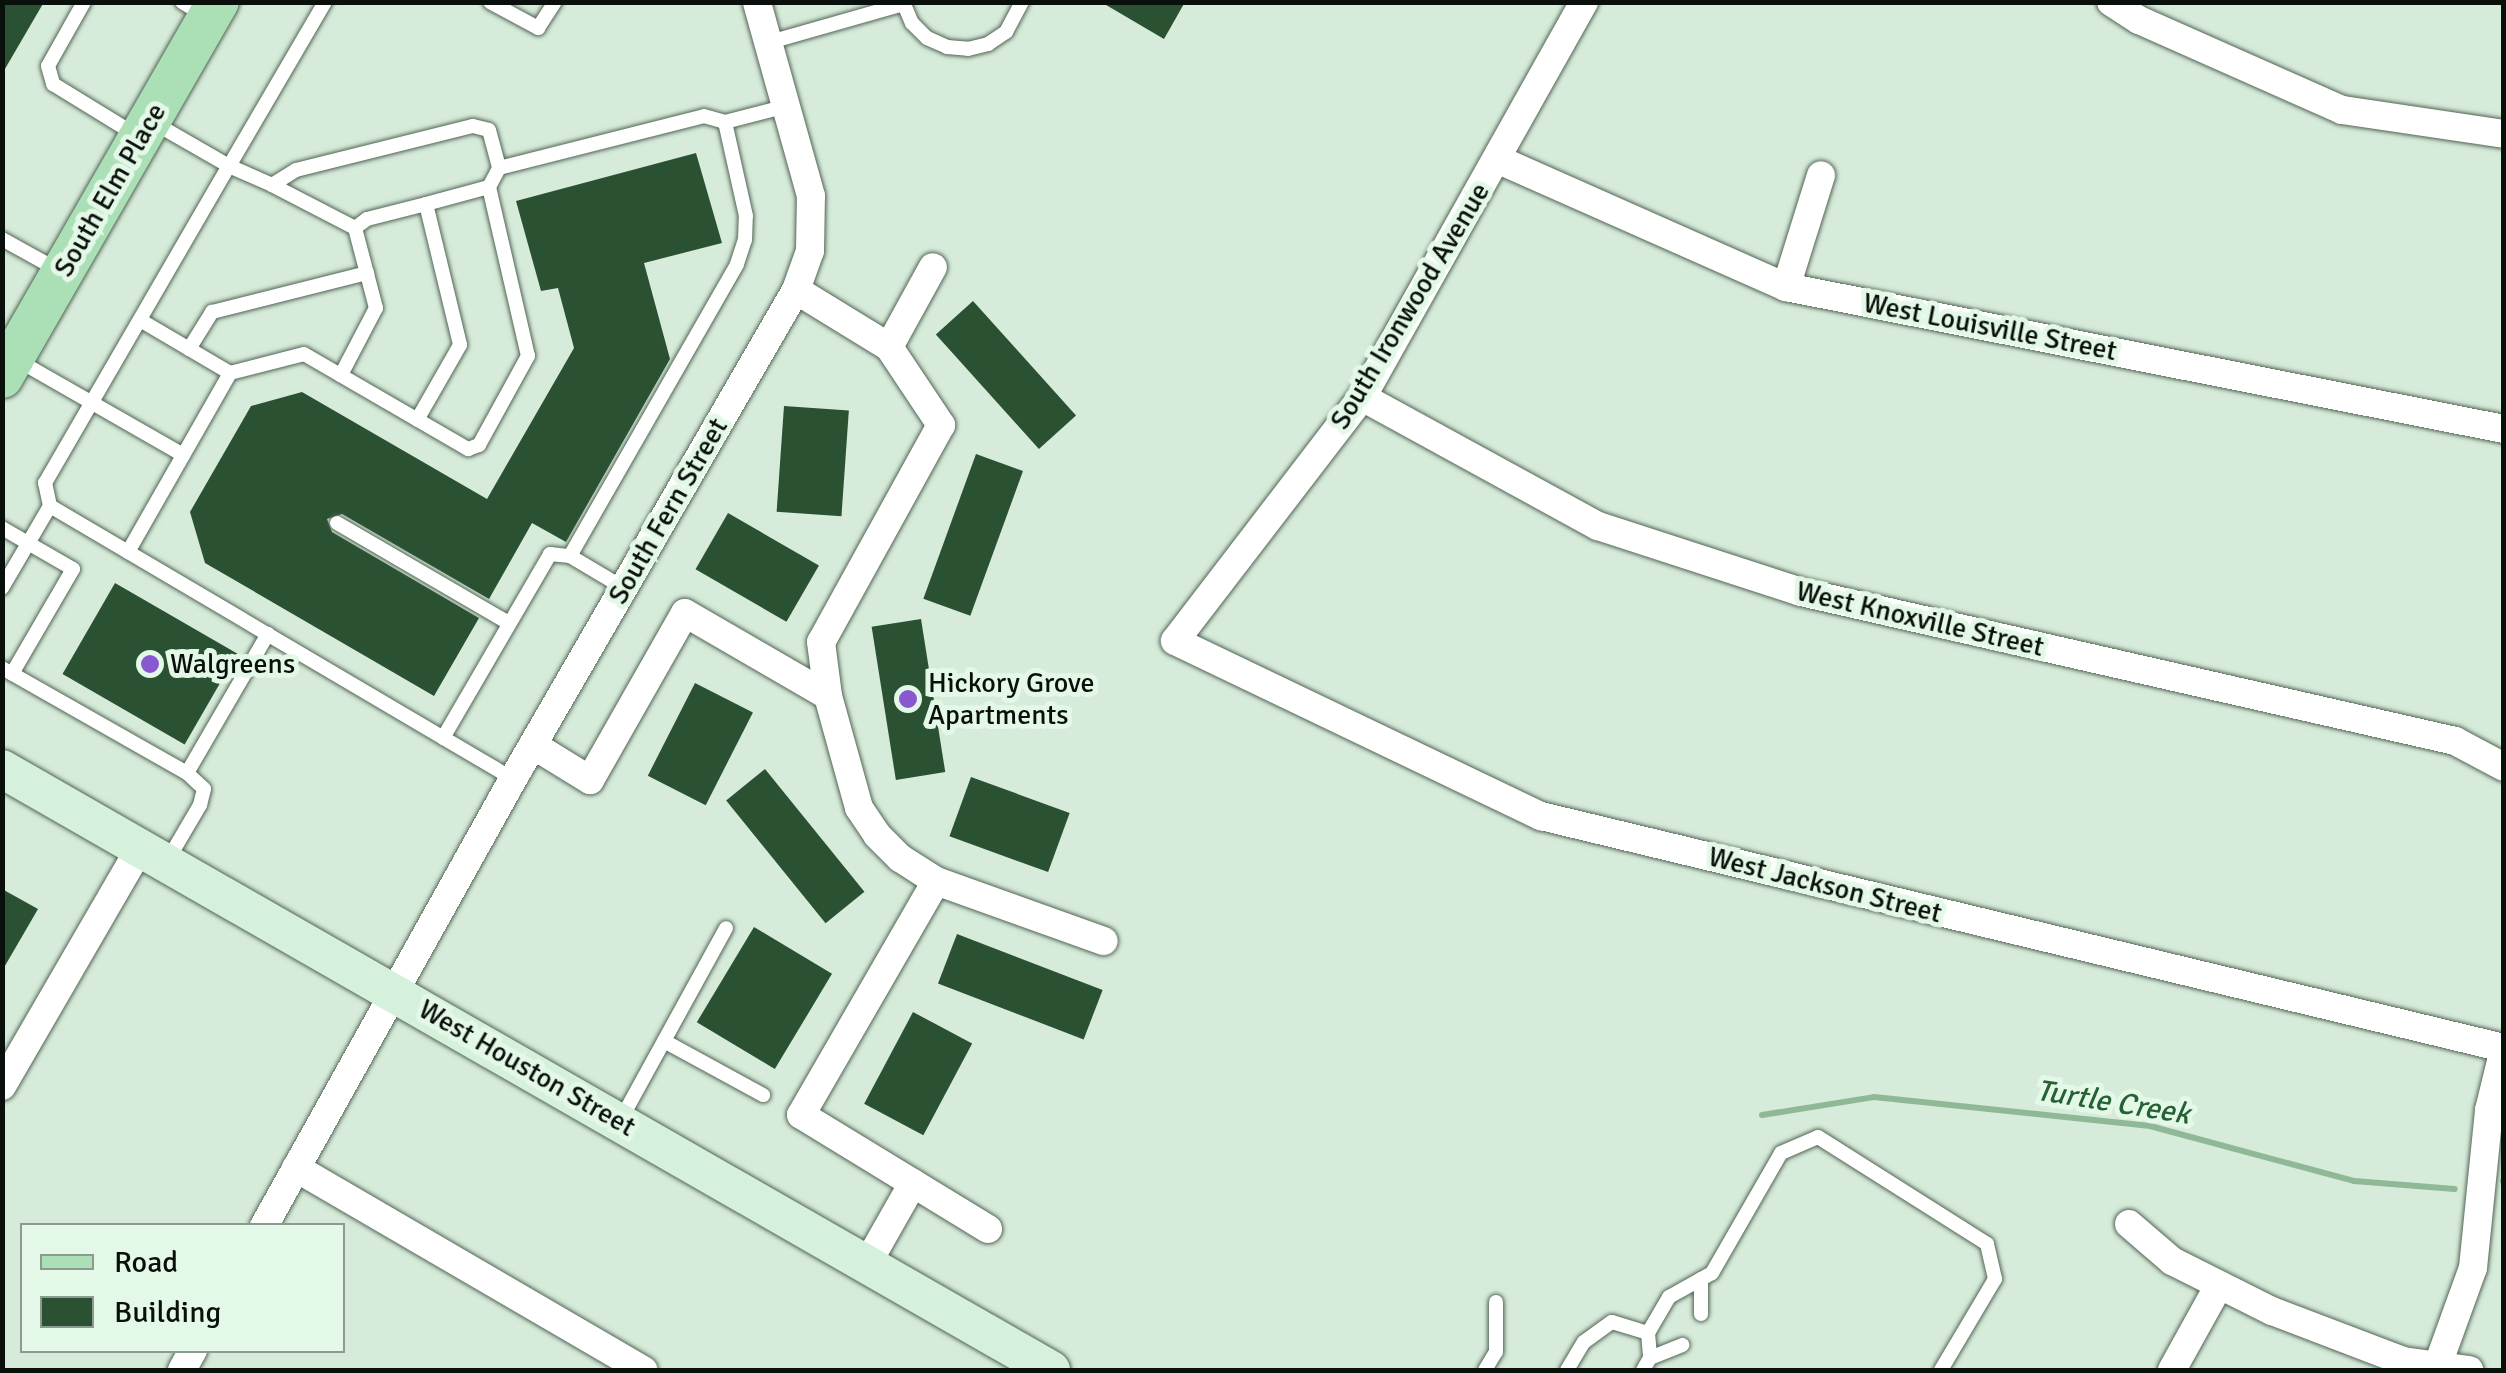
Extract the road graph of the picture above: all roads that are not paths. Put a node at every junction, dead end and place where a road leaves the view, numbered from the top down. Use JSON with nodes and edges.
{"nodes":[{"id":1,"x":84,"y":2,"type":"edge"},
{"id":2,"x":326,"y":2,"type":"edge"},
{"id":3,"x":490,"y":2,"type":"edge"},
{"id":4,"x":555,"y":2,"type":"edge"},
{"id":5,"x":757,"y":2,"type":"edge"},
{"id":6,"x":1022,"y":2,"type":"edge"},
{"id":7,"x":1584,"y":2,"type":"edge"},
{"id":8,"x":2111,"y":2,"type":"edge"},
{"id":9,"x":903,"y":4,"type":"edge"},
{"id":10,"x":203,"y":8,"type":"edge"},
{"id":11,"x":770,"y":42,"type":"junction"},
{"id":12,"x":787,"y":106,"type":"junction"},
{"id":13,"x":725,"y":122,"type":"junction"},
{"id":14,"x":145,"y":129,"type":"junction"},
{"id":15,"x":2504,"y":134,"type":"edge"},
{"id":16,"x":1497,"y":159,"type":"junction"},
{"id":17,"x":229,"y":166,"type":"junction"},
{"id":18,"x":499,"y":168,"type":"junction"},
{"id":19,"x":1821,"y":175,"type":"dead end"},
{"id":20,"x":272,"y":186,"type":"junction"},
{"id":21,"x":489,"y":187,"type":"junction"},
{"id":22,"x":426,"y":204,"type":"junction"},
{"id":23,"x":355,"y":228,"type":"junction"},
{"id":24,"x":2,"y":239,"type":"edge"},
{"id":25,"x":933,"y":267,"type":"dead end"},
{"id":26,"x":62,"y":273,"type":"junction"},
{"id":27,"x":367,"y":273,"type":"junction"},
{"id":28,"x":1786,"y":287,"type":"junction"},
{"id":29,"x":796,"y":290,"type":"junction"},
{"id":30,"x":140,"y":320,"type":"junction"},
{"id":31,"x":890,"y":346,"type":"junction"},
{"id":32,"x":188,"y":349,"type":"junction"},
{"id":33,"x":8,"y":368,"type":"edge"},
{"id":34,"x":230,"y":373,"type":"junction"},
{"id":35,"x":340,"y":375,"type":"junction"},
{"id":36,"x":1362,"y":397,"type":"junction"},
{"id":37,"x":91,"y":402,"type":"junction"},
{"id":38,"x":418,"y":420,"type":"junction"},
{"id":39,"x":2504,"y":429,"type":"edge"},
{"id":40,"x":184,"y":455,"type":"junction"},
{"id":41,"x":50,"y":506,"type":"junction"},
{"id":42,"x":337,"y":523,"type":"dead end"},
{"id":43,"x":2,"y":528,"type":"edge"},
{"id":44,"x":28,"y":543,"type":"junction"},
{"id":45,"x":128,"y":552,"type":"junction"},
{"id":46,"x":570,"y":556,"type":"junction"},
{"id":47,"x":2,"y":588,"type":"edge"},
{"id":48,"x":624,"y":588,"type":"junction"},
{"id":49,"x":509,"y":623,"type":"junction"},
{"id":50,"x":268,"y":634,"type":"junction"},
{"id":51,"x":1175,"y":641,"type":"joint"},
{"id":52,"x":7,"y":671,"type":"edge"},
{"id":53,"x":828,"y":696,"type":"junction"},
{"id":54,"x":443,"y":738,"type":"junction"},
{"id":55,"x":533,"y":744,"type":"junction"},
{"id":56,"x":2504,"y":768,"type":"edge"},
{"id":57,"x":2,"y":769,"type":"edge"},
{"id":58,"x":187,"y":773,"type":"junction"},
{"id":59,"x":513,"y":779,"type":"junction"},
{"id":60,"x":153,"y":855,"type":"junction"},
{"id":61,"x":936,"y":881,"type":"junction"},
{"id":62,"x":726,"y":928,"type":"dead end"},
{"id":63,"x":1104,"y":941,"type":"dead end"},
{"id":64,"x":394,"y":991,"type":"junction"},
{"id":65,"x":664,"y":1041,"type":"junction"},
{"id":66,"x":2504,"y":1049,"type":"edge"},
{"id":67,"x":2,"y":1086,"type":"edge"},
{"id":68,"x":763,"y":1095,"type":"dead end"},
{"id":69,"x":620,"y":1122,"type":"junction"},
{"id":70,"x":296,"y":1168,"type":"junction"},
{"id":71,"x":913,"y":1182,"type":"junction"},
{"id":72,"x":266,"y":1223,"type":"edge"},
{"id":73,"x":2129,"y":1224,"type":"dead end"},
{"id":74,"x":988,"y":1229,"type":"dead end"},
{"id":75,"x":2491,"y":1241,"type":"edge"},
{"id":76,"x":867,"y":1264,"type":"junction"},
{"id":77,"x":1701,"y":1279,"type":"junction"},
{"id":78,"x":2218,"y":1287,"type":"junction"},
{"id":79,"x":1496,"y":1302,"type":"dead end"},
{"id":80,"x":1701,"y":1314,"type":"dead end"},
{"id":81,"x":1648,"y":1334,"type":"junction"},
{"id":82,"x":1682,"y":1344,"type":"dead end"},
{"id":83,"x":1647,"y":1364,"type":"edge"},
{"id":84,"x":2437,"y":1369,"type":"edge"},
{"id":85,"x":644,"y":1370,"type":"edge"},
{"id":86,"x":1051,"y":1370,"type":"edge"},
{"id":87,"x":1485,"y":1370,"type":"edge"},
{"id":88,"x":1567,"y":1370,"type":"edge"},
{"id":89,"x":1941,"y":1370,"type":"edge"},
{"id":90,"x":2172,"y":1370,"type":"edge"},
{"id":91,"x":2470,"y":1370,"type":"edge"}],
"edges":[{"from":1,"to":14,"type":"lane"},
{"from":2,"to":17,"type":"lane"},
{"from":3,"to":4,"type":"lane"},
{"from":5,"to":11,"type":"street","name":"South Fern Street"},
{"from":6,"to":9,"type":"lane"},
{"from":7,"to":16,"type":"street","name":"South Ironwood Avenue"},
{"from":8,"to":15,"type":"street"},
{"from":9,"to":11,"type":"lane"},
{"from":10,"to":14,"type":"main road","name":"South Elm Place"},
{"from":11,"to":12,"type":"street","name":"South Fern Street"},
{"from":12,"to":13,"type":"lane"},
{"from":12,"to":29,"type":"street","name":"South Fern Street"},
{"from":13,"to":18,"type":"lane"},
{"from":13,"to":46,"type":"lane"},
{"from":14,"to":17,"type":"lane"},
{"from":14,"to":26,"type":"main road","name":"South Elm Place"},
{"from":16,"to":28,"type":"street","name":"West Louisville Street"},
{"from":16,"to":36,"type":"street","name":"South Ironwood Avenue"},
{"from":17,"to":20,"type":"lane"},
{"from":17,"to":30,"type":"lane"},
{"from":18,"to":20,"type":"lane"},
{"from":18,"to":21,"type":"lane"},
{"from":19,"to":28,"type":"street"},
{"from":20,"to":23,"type":"lane"},
{"from":21,"to":22,"type":"lane"},
{"from":21,"to":38,"type":"lane"},
{"from":22,"to":23,"type":"lane"},
{"from":22,"to":38,"type":"lane"},
{"from":23,"to":27,"type":"lane"},
{"from":24,"to":26,"type":"lane"},
{"from":25,"to":31,"type":"street"},
{"from":26,"to":33,"type":"main road","name":"South Elm Place"},
{"from":27,"to":32,"type":"lane"},
{"from":27,"to":35,"type":"lane"},
{"from":28,"to":39,"type":"street","name":"West Louisville Street"},
{"from":29,"to":31,"type":"street"},
{"from":29,"to":48,"type":"street","name":"South Fern Street"},
{"from":30,"to":32,"type":"lane"},
{"from":30,"to":37,"type":"lane"},
{"from":31,"to":53,"type":"street"},
{"from":32,"to":34,"type":"lane"},
{"from":33,"to":37,"type":"lane"},
{"from":34,"to":35,"type":"lane"},
{"from":34,"to":40,"type":"lane"},
{"from":35,"to":38,"type":"lane"},
{"from":36,"to":51,"type":"street","name":"South Ironwood Avenue"},
{"from":36,"to":56,"type":"street","name":"West Knoxville Street"},
{"from":37,"to":40,"type":"lane"},
{"from":37,"to":41,"type":"lane"},
{"from":40,"to":45,"type":"lane"},
{"from":41,"to":44,"type":"lane"},
{"from":41,"to":45,"type":"lane"},
{"from":42,"to":49,"type":"lane"},
{"from":43,"to":44,"type":"lane"},
{"from":44,"to":47,"type":"lane"},
{"from":44,"to":52,"type":"lane"},
{"from":45,"to":50,"type":"lane"},
{"from":46,"to":48,"type":"lane"},
{"from":46,"to":49,"type":"lane"},
{"from":48,"to":55,"type":"street","name":"South Fern Street"},
{"from":49,"to":54,"type":"lane"},
{"from":50,"to":54,"type":"lane"},
{"from":50,"to":58,"type":"lane"},
{"from":51,"to":66,"type":"street","name":"West Jackson Street"},
{"from":52,"to":58,"type":"lane"},
{"from":53,"to":55,"type":"street"},
{"from":53,"to":61,"type":"street"},
{"from":54,"to":59,"type":"lane"},
{"from":55,"to":59,"type":"street","name":"South Fern Street"},
{"from":57,"to":60,"type":"main road","name":"West Houston Street"},
{"from":58,"to":60,"type":"lane"},
{"from":59,"to":64,"type":"street","name":"South Fern Street"},
{"from":60,"to":64,"type":"main road","name":"West Houston Street"},
{"from":60,"to":67,"type":"street"},
{"from":61,"to":63,"type":"street"},
{"from":61,"to":71,"type":"street"},
{"from":62,"to":65,"type":"lane"},
{"from":64,"to":69,"type":"main road","name":"West Houston Street"},
{"from":64,"to":70,"type":"street","name":"South Fern Street"},
{"from":65,"to":68,"type":"lane"},
{"from":65,"to":69,"type":"lane"},
{"from":66,"to":75,"type":"street"},
{"from":69,"to":76,"type":"main road","name":"West Houston Street"},
{"from":70,"to":72,"type":"street","name":"South Fern Street"},
{"from":70,"to":85,"type":"street"},
{"from":71,"to":74,"type":"street"},
{"from":71,"to":76,"type":"street"},
{"from":73,"to":78,"type":"street"},
{"from":75,"to":84,"type":"street"},
{"from":76,"to":86,"type":"main road","name":"West Houston Street"},
{"from":77,"to":80,"type":"lane"},
{"from":77,"to":81,"type":"lane"},
{"from":77,"to":89,"type":"lane"},
{"from":78,"to":84,"type":"street"},
{"from":78,"to":90,"type":"street"},
{"from":79,"to":87,"type":"lane"},
{"from":81,"to":83,"type":"lane"},
{"from":81,"to":88,"type":"lane"},
{"from":82,"to":83,"type":"lane"},
{"from":84,"to":91,"type":"street"}]}
